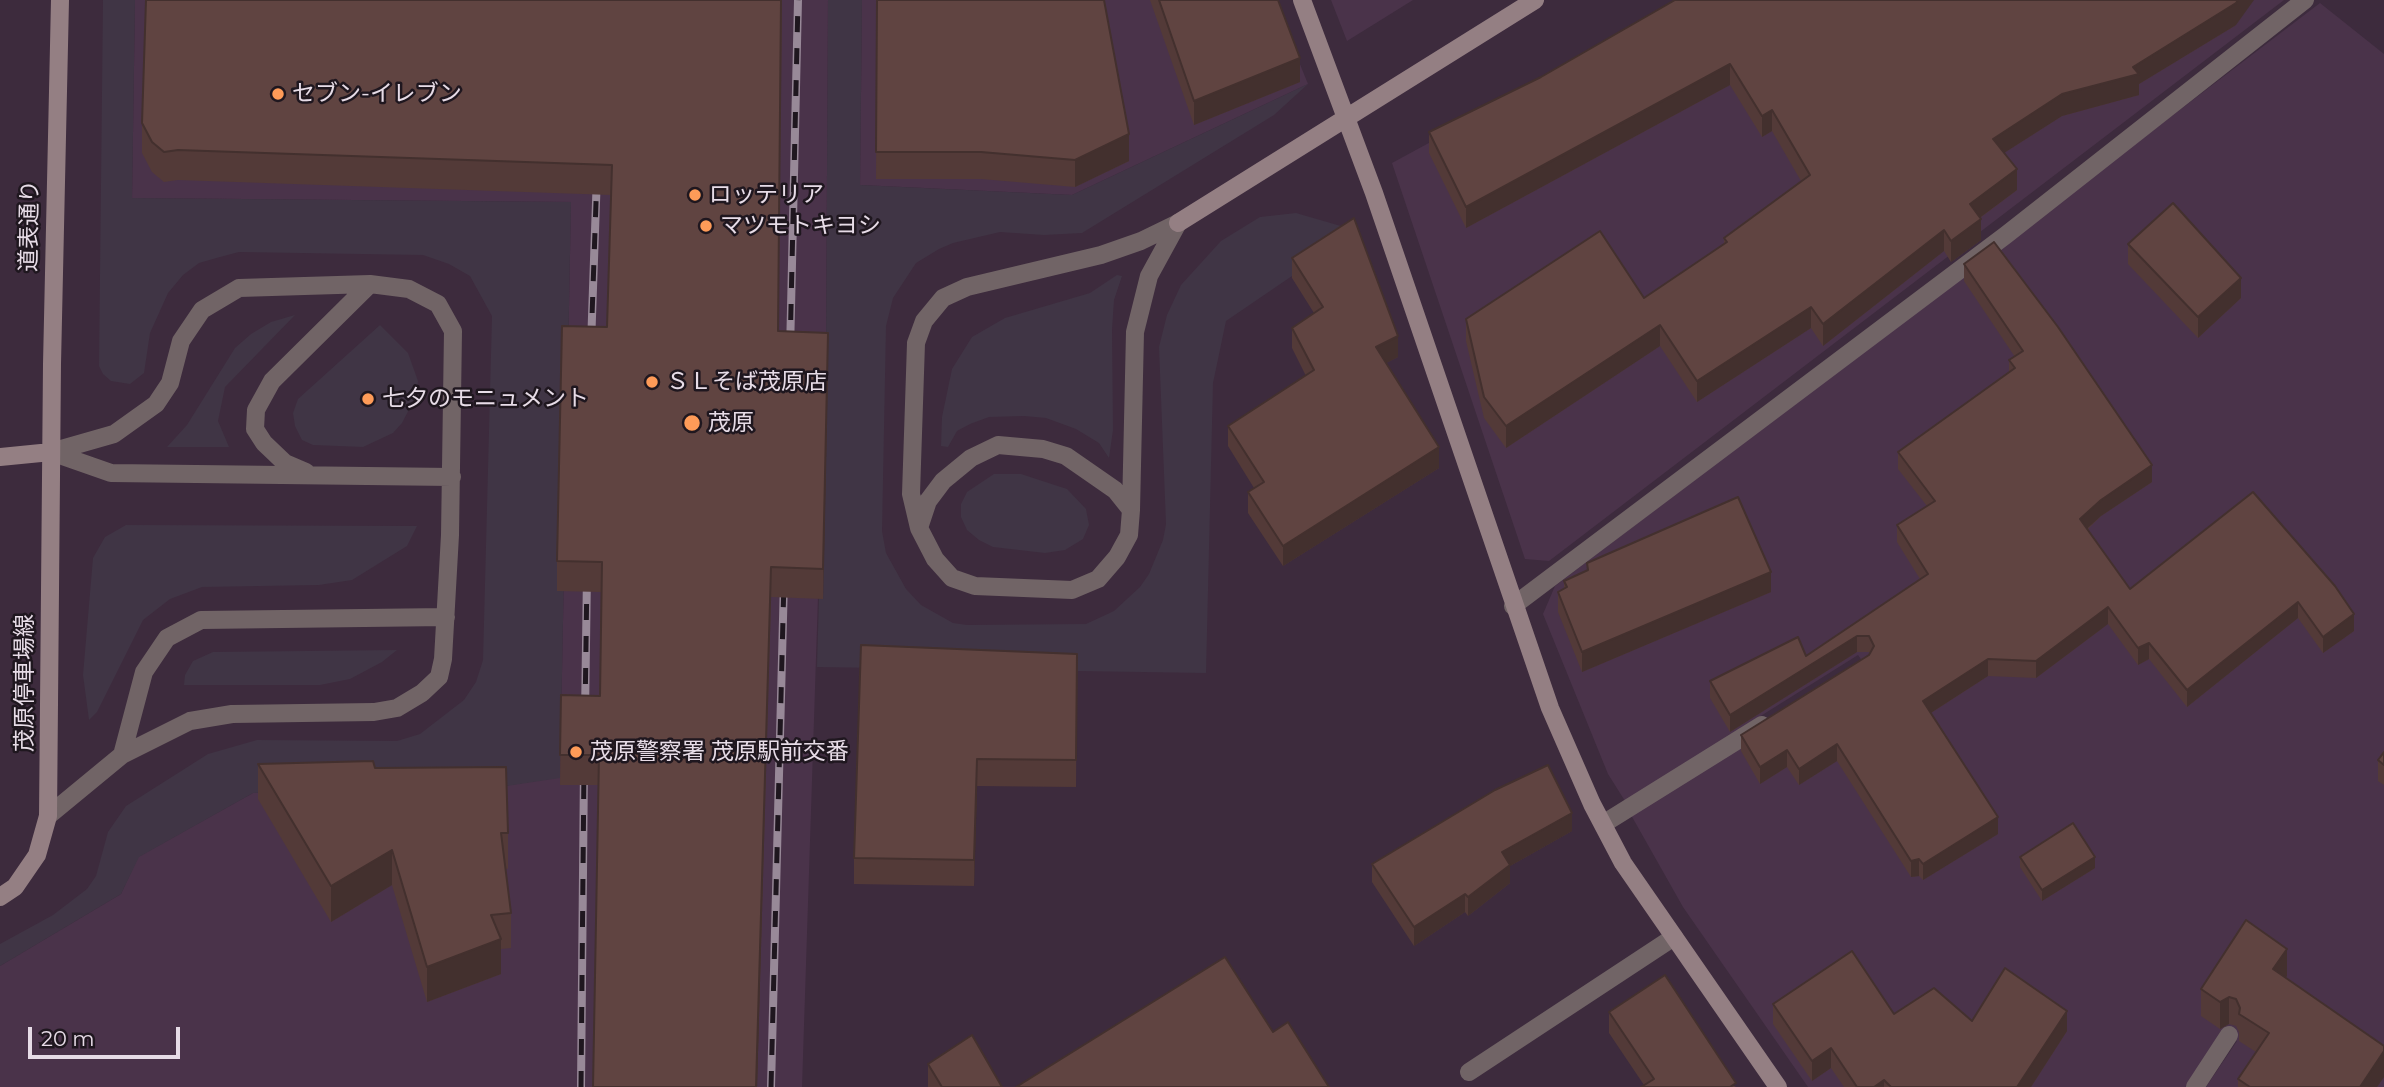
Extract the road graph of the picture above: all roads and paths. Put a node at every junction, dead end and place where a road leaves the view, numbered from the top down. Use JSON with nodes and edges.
{"nodes":[{"id":1,"x":60,"y":0,"type":"edge"},
{"id":2,"x":1302,"y":0,"type":"edge"},
{"id":3,"x":1535,"y":0,"type":"edge"},
{"id":4,"x":2305,"y":0,"type":"edge"},
{"id":5,"x":1345,"y":117,"type":"junction"},
{"id":6,"x":1178,"y":223,"type":"junction"},
{"id":7,"x":370,"y":284,"type":"junction"},
{"id":8,"x":51,"y":452,"type":"junction"},
{"id":9,"x":0,"y":457,"type":"edge"},
{"id":10,"x":312,"y":475,"type":"junction"},
{"id":11,"x":452,"y":477,"type":"junction"},
{"id":12,"x":1131,"y":510,"type":"junction"},
{"id":13,"x":919,"y":528,"type":"junction"},
{"id":14,"x":1513,"y":606,"type":"junction"},
{"id":15,"x":446,"y":617,"type":"junction"},
{"id":16,"x":1780,"y":713,"type":"edge"},
{"id":17,"x":122,"y":755,"type":"junction"},
{"id":18,"x":48,"y":816,"type":"junction"},
{"id":19,"x":1603,"y":824,"type":"junction"},
{"id":20,"x":0,"y":897,"type":"edge"},
{"id":21,"x":1674,"y":937,"type":"junction"},
{"id":22,"x":2229,"y":1035,"type":"dead end"},
{"id":23,"x":1469,"y":1072,"type":"dead end"},
{"id":24,"x":1778,"y":1087,"type":"edge"},
{"id":25,"x":2195,"y":1087,"type":"edge"}],
"edges":[{"from":1,"to":8,"type":"street","name":"道表通り"},
{"from":2,"to":5,"type":"street"},
{"from":3,"to":5,"type":"street"},
{"from":4,"to":14,"type":"street"},
{"from":5,"to":6,"type":"street"},
{"from":5,"to":14,"type":"street"},
{"from":6,"to":12,"type":"street"},
{"from":6,"to":13,"type":"street"},
{"from":7,"to":8,"type":"street"},
{"from":7,"to":10,"type":"street"},
{"from":7,"to":11,"type":"street"},
{"from":8,"to":9,"type":"street"},
{"from":8,"to":10,"type":"street"},
{"from":8,"to":18,"type":"street","name":"茂原停車場線"},
{"from":10,"to":11,"type":"street"},
{"from":11,"to":15,"type":"street"},
{"from":12,"to":13,"type":"street"},
{"from":12,"to":13,"type":"street"},
{"from":14,"to":19,"type":"street"},
{"from":15,"to":17,"type":"street"},
{"from":15,"to":17,"type":"street"},
{"from":16,"to":19,"type":"street"},
{"from":17,"to":18,"type":"street"},
{"from":18,"to":20,"type":"street","name":"茂原停車場線"},
{"from":19,"to":21,"type":"street"},
{"from":21,"to":23,"type":"street"},
{"from":21,"to":24,"type":"street"},
{"from":22,"to":25,"type":"street"}]}
